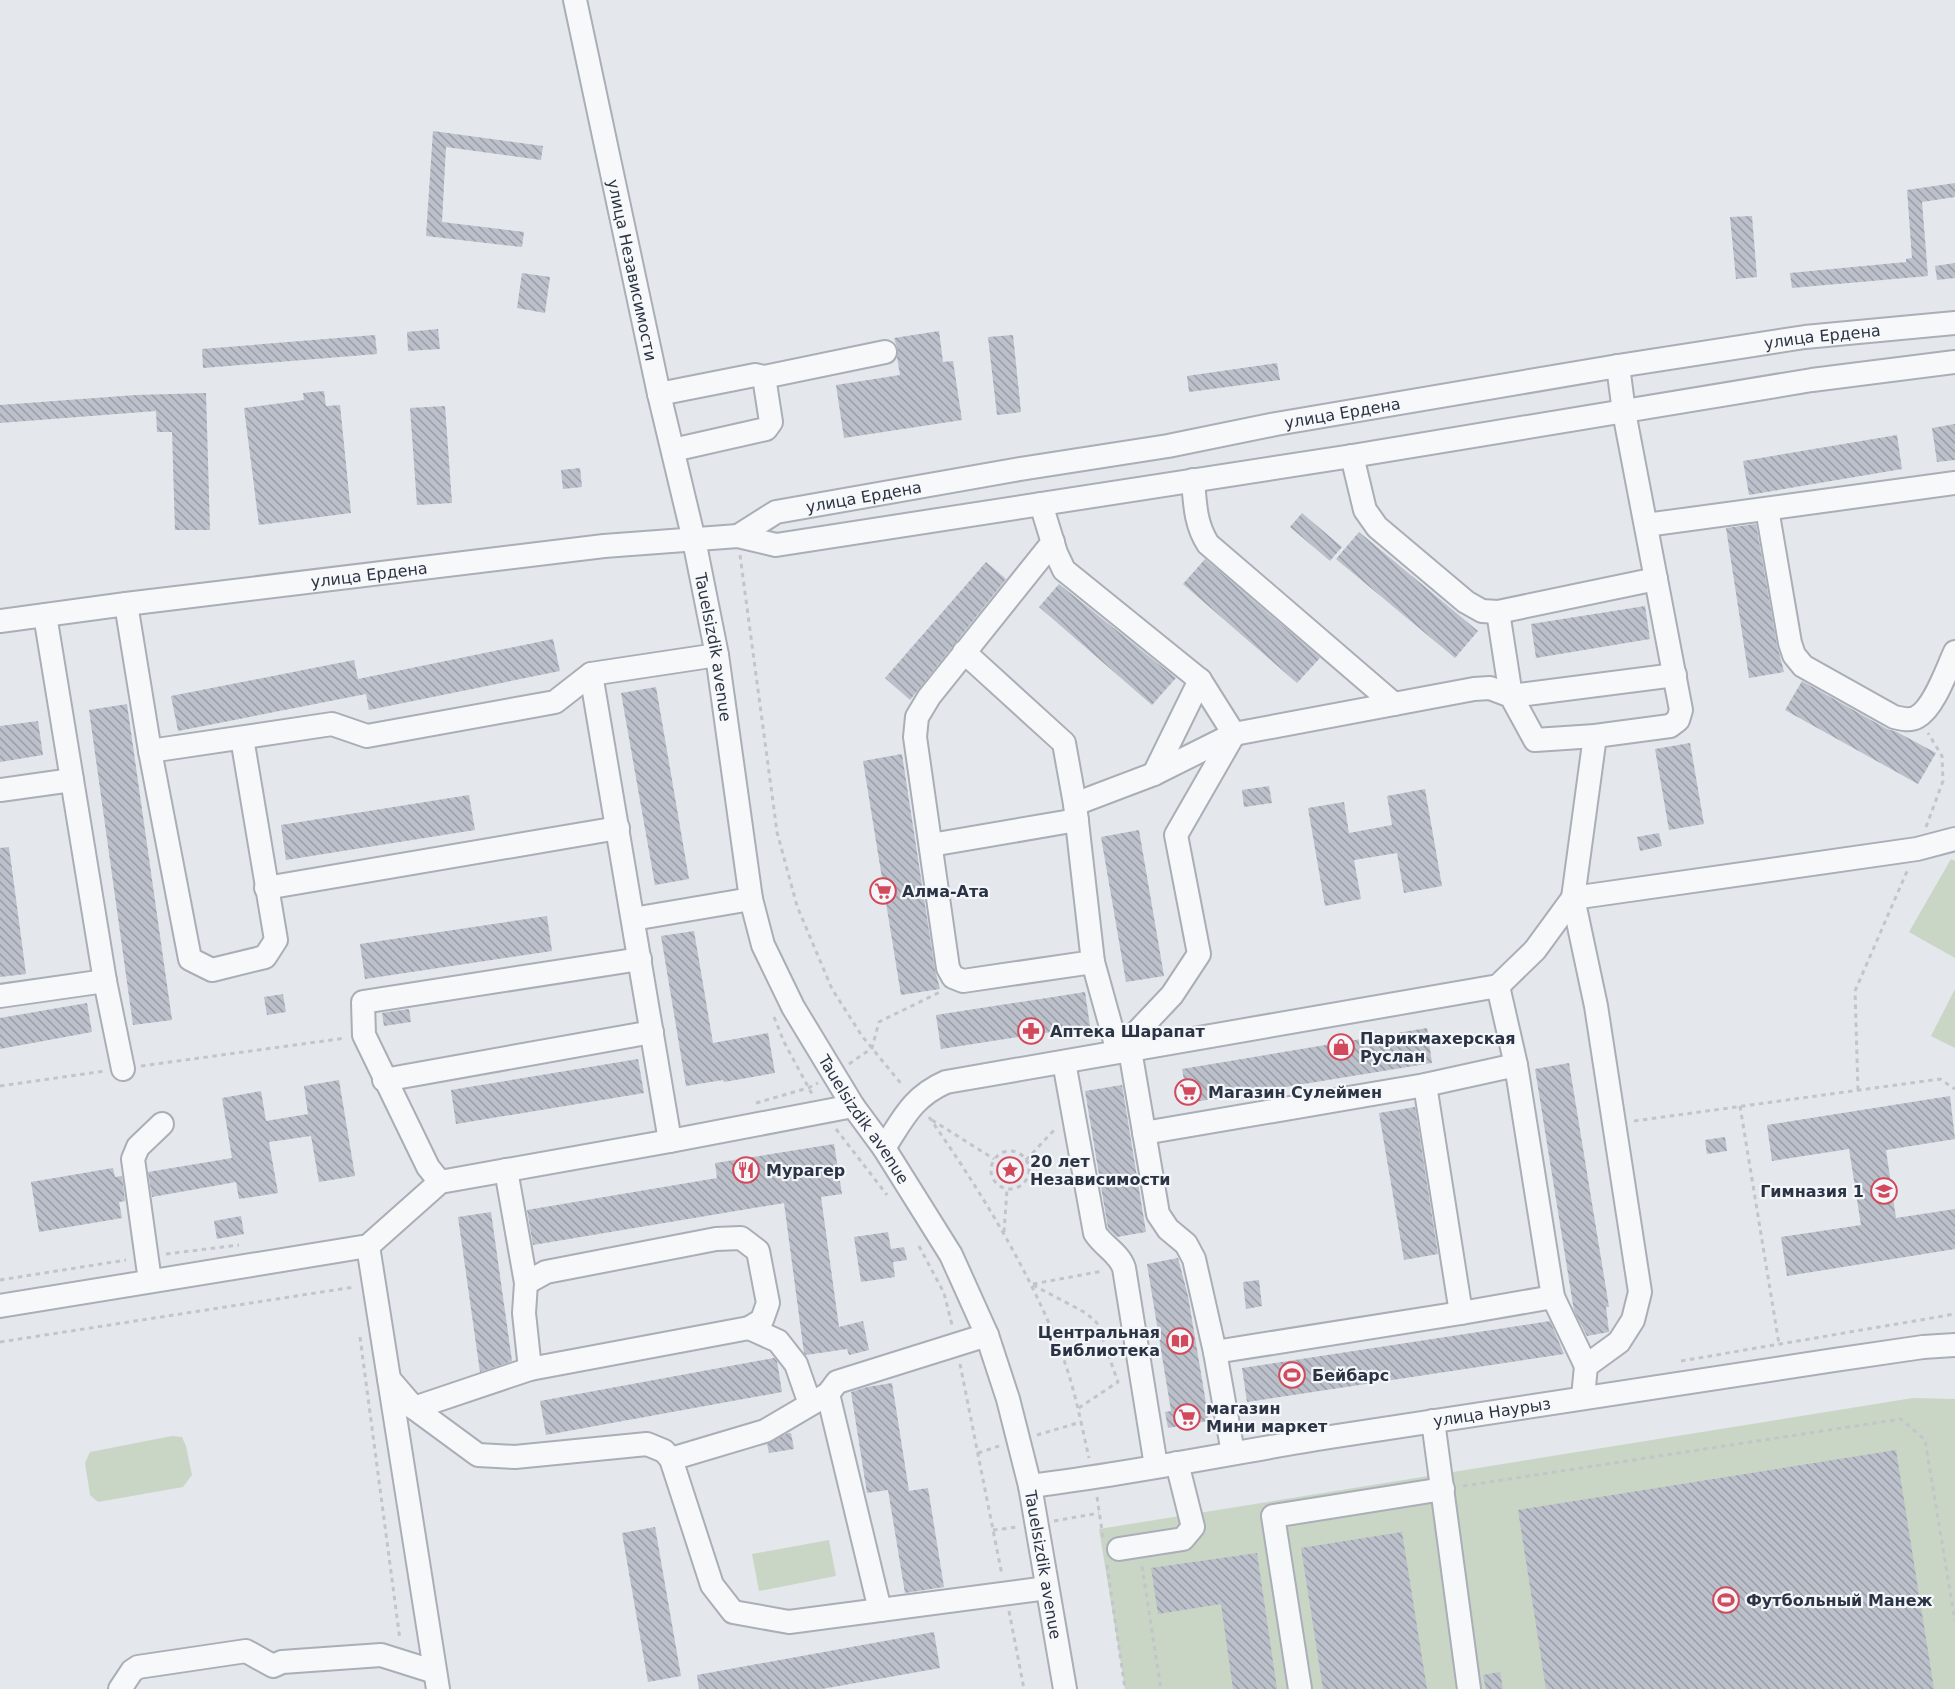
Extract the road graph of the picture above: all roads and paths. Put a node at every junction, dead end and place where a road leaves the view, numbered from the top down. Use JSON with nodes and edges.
{"nodes":[{"id":1,"x":575,"y":0,"type":"edge"},
{"id":2,"x":1955,"y":323,"type":"edge"},
{"id":3,"x":885,"y":352,"type":"dead end"},
{"id":4,"x":1955,"y":362,"type":"edge"},
{"id":5,"x":1618,"y":366,"type":"junction"},
{"id":6,"x":764,"y":377,"type":"junction"},
{"id":7,"x":659,"y":394,"type":"junction"},
{"id":8,"x":1624,"y":412,"type":"junction"},
{"id":9,"x":673,"y":450,"type":"junction"},
{"id":10,"x":1352,"y":456,"type":"junction"},
{"id":11,"x":1193,"y":480,"type":"junction"},
{"id":12,"x":1955,"y":483,"type":"edge"},
{"id":13,"x":1041,"y":504,"type":"junction"},
{"id":14,"x":1767,"y":509,"type":"junction"},
{"id":15,"x":1646,"y":525,"type":"junction"},
{"id":16,"x":738,"y":536,"type":"junction"},
{"id":17,"x":694,"y":540,"type":"junction"},
{"id":18,"x":1053,"y":542,"type":"junction"},
{"id":19,"x":1656,"y":579,"type":"junction"},
{"id":20,"x":126,"y":604,"type":"junction"},
{"id":21,"x":1498,"y":612,"type":"junction"},
{"id":22,"x":45,"y":615,"type":"junction"},
{"id":23,"x":0,"y":621,"type":"edge"},
{"id":24,"x":964,"y":652,"type":"junction"},
{"id":25,"x":1955,"y":652,"type":"edge"},
{"id":26,"x":717,"y":655,"type":"junction"},
{"id":27,"x":591,"y":674,"type":"junction"},
{"id":28,"x":1675,"y":675,"type":"junction"},
{"id":29,"x":1200,"y":680,"type":"junction"},
{"id":30,"x":1511,"y":696,"type":"junction"},
{"id":31,"x":1394,"y":704,"type":"junction"},
{"id":32,"x":1917,"y":717,"type":"junction"},
{"id":33,"x":1234,"y":734,"type":"junction"},
{"id":34,"x":1595,"y":736,"type":"junction"},
{"id":35,"x":242,"y":738,"type":"junction"},
{"id":36,"x":150,"y":752,"type":"junction"},
{"id":37,"x":1154,"y":774,"type":"junction"},
{"id":38,"x":72,"y":780,"type":"junction"},
{"id":39,"x":0,"y":790,"type":"edge"},
{"id":40,"x":1076,"y":812,"type":"junction"},
{"id":41,"x":618,"y":828,"type":"junction"},
{"id":42,"x":1955,"y":839,"type":"edge"},
{"id":43,"x":931,"y":845,"type":"junction"},
{"id":44,"x":1917,"y":849,"type":"junction"},
{"id":45,"x":266,"y":888,"type":"junction"},
{"id":46,"x":1574,"y":898,"type":"junction"},
{"id":47,"x":751,"y":899,"type":"junction"},
{"id":48,"x":633,"y":919,"type":"junction"},
{"id":49,"x":640,"y":959,"type":"junction"},
{"id":50,"x":1093,"y":962,"type":"junction"},
{"id":51,"x":105,"y":981,"type":"junction"},
{"id":52,"x":963,"y":981,"type":"junction"},
{"id":53,"x":1498,"y":986,"type":"junction"},
{"id":54,"x":0,"y":996,"type":"edge"},
{"id":55,"x":652,"y":1032,"type":"junction"},
{"id":56,"x":364,"y":1035,"type":"junction"},
{"id":57,"x":872,"y":1048,"type":"junction"},
{"id":58,"x":1124,"y":1051,"type":"junction"},
{"id":59,"x":1064,"y":1062,"type":"junction"},
{"id":60,"x":1515,"y":1065,"type":"junction"},
{"id":61,"x":123,"y":1069,"type":"junction"},
{"id":62,"x":384,"y":1080,"type":"junction"},
{"id":63,"x":1425,"y":1084,"type":"junction"},
{"id":64,"x":0,"y":1086,"type":"edge"},
{"id":65,"x":1955,"y":1089,"type":"edge"},
{"id":66,"x":1858,"y":1090,"type":"junction"},
{"id":67,"x":854,"y":1106,"type":"junction"},
{"id":68,"x":1740,"y":1106,"type":"junction"},
{"id":69,"x":922,"y":1109,"type":"junction"},
{"id":70,"x":1073,"y":1110,"type":"junction"},
{"id":71,"x":162,"y":1124,"type":"dead end"},
{"id":72,"x":1614,"y":1124,"type":"junction"},
{"id":73,"x":1144,"y":1133,"type":"junction"},
{"id":74,"x":670,"y":1141,"type":"junction"},
{"id":75,"x":884,"y":1148,"type":"junction"},
{"id":76,"x":994,"y":1159,"type":"junction"},
{"id":77,"x":1026,"y":1160,"type":"junction"},
{"id":78,"x":506,"y":1170,"type":"junction"},
{"id":79,"x":440,"y":1182,"type":"junction"},
{"id":80,"x":1007,"y":1189,"type":"junction"},
{"id":81,"x":1004,"y":1234,"type":"junction"},
{"id":82,"x":358,"y":1248,"type":"junction"},
{"id":83,"x":1124,"y":1268,"type":"junction"},
{"id":84,"x":150,"y":1281,"type":"junction"},
{"id":85,"x":526,"y":1283,"type":"junction"},
{"id":86,"x":1031,"y":1284,"type":"junction"},
{"id":87,"x":364,"y":1285,"type":"junction"},
{"id":88,"x":1553,"y":1297,"type":"junction"},
{"id":89,"x":0,"y":1306,"type":"edge"},
{"id":90,"x":1461,"y":1313,"type":"junction"},
{"id":91,"x":749,"y":1328,"type":"junction"},
{"id":92,"x":360,"y":1334,"type":"dead end"},
{"id":93,"x":987,"y":1335,"type":"junction"},
{"id":94,"x":0,"y":1342,"type":"edge"},
{"id":95,"x":1779,"y":1344,"type":"dead end"},
{"id":96,"x":1955,"y":1345,"type":"edge"},
{"id":97,"x":1215,"y":1352,"type":"junction"},
{"id":98,"x":1586,"y":1366,"type":"junction"},
{"id":99,"x":530,"y":1369,"type":"junction"},
{"id":100,"x":389,"y":1379,"type":"junction"},
{"id":101,"x":1583,"y":1397,"type":"junction"},
{"id":102,"x":819,"y":1399,"type":"junction"},
{"id":103,"x":414,"y":1408,"type":"junction"},
{"id":104,"x":1077,"y":1409,"type":"junction"},
{"id":105,"x":1433,"y":1421,"type":"junction"},
{"id":106,"x":1233,"y":1453,"type":"junction"},
{"id":107,"x":670,"y":1459,"type":"junction"},
{"id":108,"x":1167,"y":1465,"type":"junction"},
{"id":109,"x":1094,"y":1478,"type":"junction"},
{"id":110,"x":1030,"y":1486,"type":"junction"},
{"id":111,"x":1443,"y":1490,"type":"junction"},
{"id":112,"x":1117,"y":1551,"type":"junction"},
{"id":113,"x":1047,"y":1588,"type":"junction"},
{"id":114,"x":880,"y":1610,"type":"junction"},
{"id":115,"x":1955,"y":1621,"type":"edge"},
{"id":116,"x":402,"y":1660,"type":"junction"},
{"id":117,"x":437,"y":1681,"type":"edge"},
{"id":118,"x":120,"y":1689,"type":"edge"},
{"id":119,"x":1065,"y":1689,"type":"edge"},
{"id":120,"x":1125,"y":1689,"type":"edge"},
{"id":121,"x":1161,"y":1689,"type":"edge"},
{"id":122,"x":1300,"y":1689,"type":"edge"},
{"id":123,"x":1469,"y":1689,"type":"edge"}],
"edges":[{"from":1,"to":7,"type":"street","name":"улица Независимости"},
{"from":2,"to":5,"type":"street","name":"улица Ердена"},
{"from":3,"to":6,"type":"street"},
{"from":4,"to":8,"type":"street","name":"улица Ердена"},
{"from":5,"to":8,"type":"street"},
{"from":5,"to":16,"type":"street","name":"улица Ердена"},
{"from":6,"to":7,"type":"street"},
{"from":6,"to":9,"type":"street"},
{"from":7,"to":9,"type":"street","name":"улица Независимости"},
{"from":8,"to":10,"type":"street","name":"улица Ердена"},
{"from":8,"to":15,"type":"street"},
{"from":9,"to":17,"type":"street","name":"улица Независимости"},
{"from":10,"to":11,"type":"street","name":"улица Ердена"},
{"from":10,"to":21,"type":"street"},
{"from":11,"to":13,"type":"street","name":"улица Ердена"},
{"from":11,"to":31,"type":"street"},
{"from":12,"to":14,"type":"street"},
{"from":13,"to":16,"type":"street","name":"улица Ердена"},
{"from":13,"to":18,"type":"street"},
{"from":14,"to":15,"type":"street"},
{"from":14,"to":32,"type":"street"},
{"from":15,"to":19,"type":"street"},
{"from":16,"to":17,"type":"street","name":"улица Ердена"},
{"from":16,"to":57,"type":"path"},
{"from":17,"to":20,"type":"street","name":"улица Ердена"},
{"from":17,"to":26,"type":"street","name":"Tauelsizdik avenue"},
{"from":18,"to":24,"type":"street"},
{"from":18,"to":29,"type":"street"},
{"from":19,"to":21,"type":"street"},
{"from":19,"to":28,"type":"street"},
{"from":20,"to":22,"type":"street","name":"улица Ердена"},
{"from":20,"to":36,"type":"street"},
{"from":21,"to":30,"type":"street"},
{"from":22,"to":23,"type":"street","name":"улица Ердена"},
{"from":22,"to":38,"type":"street"},
{"from":24,"to":40,"type":"street"},
{"from":24,"to":43,"type":"street"},
{"from":25,"to":32,"type":"street"},
{"from":26,"to":27,"type":"street"},
{"from":26,"to":47,"type":"street","name":"Tauelsizdik avenue"},
{"from":27,"to":35,"type":"street"},
{"from":27,"to":41,"type":"street"},
{"from":28,"to":30,"type":"street"},
{"from":28,"to":34,"type":"street"},
{"from":29,"to":33,"type":"street"},
{"from":29,"to":37,"type":"street"},
{"from":30,"to":31,"type":"street"},
{"from":30,"to":34,"type":"street"},
{"from":31,"to":33,"type":"street"},
{"from":32,"to":44,"type":"path"},
{"from":33,"to":37,"type":"street"},
{"from":33,"to":58,"type":"street"},
{"from":34,"to":46,"type":"street"},
{"from":35,"to":36,"type":"street"},
{"from":35,"to":45,"type":"street"},
{"from":36,"to":45,"type":"street"},
{"from":37,"to":40,"type":"street"},
{"from":38,"to":39,"type":"street"},
{"from":38,"to":51,"type":"street"},
{"from":40,"to":43,"type":"street"},
{"from":40,"to":50,"type":"street"},
{"from":41,"to":45,"type":"street"},
{"from":41,"to":48,"type":"street"},
{"from":42,"to":44,"type":"street"},
{"from":43,"to":52,"type":"street"},
{"from":44,"to":46,"type":"street"},
{"from":44,"to":66,"type":"path"},
{"from":46,"to":53,"type":"street"},
{"from":46,"to":72,"type":"street"},
{"from":47,"to":48,"type":"street"},
{"from":47,"to":67,"type":"street","name":"Tauelsizdik avenue"},
{"from":48,"to":49,"type":"street"},
{"from":49,"to":55,"type":"street"},
{"from":49,"to":56,"type":"street"},
{"from":50,"to":52,"type":"street"},
{"from":50,"to":58,"type":"street"},
{"from":51,"to":54,"type":"street"},
{"from":51,"to":61,"type":"street"},
{"from":52,"to":57,"type":"path"},
{"from":53,"to":58,"type":"street"},
{"from":53,"to":60,"type":"street"},
{"from":55,"to":62,"type":"street"},
{"from":55,"to":74,"type":"street"},
{"from":56,"to":61,"type":"path"},
{"from":56,"to":62,"type":"street"},
{"from":57,"to":69,"type":"path"},
{"from":58,"to":59,"type":"street"},
{"from":58,"to":73,"type":"street"},
{"from":59,"to":69,"type":"street"},
{"from":59,"to":70,"type":"street"},
{"from":60,"to":63,"type":"street"},
{"from":60,"to":88,"type":"street"},
{"from":61,"to":64,"type":"path"},
{"from":62,"to":79,"type":"street"},
{"from":63,"to":73,"type":"street"},
{"from":63,"to":90,"type":"street"},
{"from":65,"to":66,"type":"path"},
{"from":66,"to":68,"type":"path"},
{"from":67,"to":74,"type":"street"},
{"from":67,"to":75,"type":"street","name":"Tauelsizdik avenue"},
{"from":68,"to":72,"type":"path"},
{"from":68,"to":95,"type":"path"},
{"from":69,"to":75,"type":"street"},
{"from":69,"to":76,"type":"path"},
{"from":69,"to":81,"type":"path"},
{"from":70,"to":77,"type":"path"},
{"from":70,"to":83,"type":"street"},
{"from":71,"to":84,"type":"street"},
{"from":72,"to":98,"type":"street"},
{"from":73,"to":97,"type":"street"},
{"from":74,"to":78,"type":"street"},
{"from":75,"to":93,"type":"street","name":"Tauelsizdik avenue"},
{"from":76,"to":77,"type":"path"},
{"from":76,"to":80,"type":"path"},
{"from":77,"to":80,"type":"path"},
{"from":78,"to":79,"type":"street"},
{"from":78,"to":85,"type":"street"},
{"from":79,"to":82,"type":"street"},
{"from":80,"to":81,"type":"path"},
{"from":81,"to":86,"type":"path"},
{"from":82,"to":84,"type":"street"},
{"from":82,"to":87,"type":"street"},
{"from":82,"to":87,"type":"path"},
{"from":83,"to":86,"type":"path"},
{"from":83,"to":108,"type":"street"},
{"from":84,"to":89,"type":"street"},
{"from":85,"to":91,"type":"street"},
{"from":85,"to":99,"type":"street"},
{"from":86,"to":104,"type":"path"},
{"from":86,"to":104,"type":"path"},
{"from":87,"to":94,"type":"path"},
{"from":87,"to":100,"type":"street"},
{"from":88,"to":90,"type":"street"},
{"from":88,"to":98,"type":"street"},
{"from":90,"to":97,"type":"street"},
{"from":91,"to":99,"type":"street"},
{"from":91,"to":102,"type":"street"},
{"from":92,"to":116,"type":"path"},
{"from":93,"to":102,"type":"street"},
{"from":93,"to":110,"type":"street","name":"Tauelsizdik avenue"},
{"from":96,"to":101,"type":"street","name":"улица Наурыз"},
{"from":97,"to":106,"type":"street"},
{"from":98,"to":101,"type":"street"},
{"from":99,"to":103,"type":"street"},
{"from":100,"to":103,"type":"street"},
{"from":100,"to":117,"type":"street"},
{"from":101,"to":105,"type":"street","name":"улица Наурыз"},
{"from":102,"to":107,"type":"street"},
{"from":102,"to":114,"type":"street"},
{"from":103,"to":107,"type":"street"},
{"from":104,"to":109,"type":"path"},
{"from":105,"to":106,"type":"street","name":"улица Наурыз"},
{"from":105,"to":111,"type":"street"},
{"from":106,"to":108,"type":"street","name":"улица Наурыз"},
{"from":107,"to":114,"type":"street"},
{"from":108,"to":109,"type":"street","name":"улица Наурыз"},
{"from":108,"to":112,"type":"street"},
{"from":109,"to":110,"type":"street","name":"улица Наурыз"},
{"from":109,"to":112,"type":"path"},
{"from":110,"to":113,"type":"street","name":"Tauelsizdik avenue"},
{"from":111,"to":115,"type":"path"},
{"from":111,"to":122,"type":"street"},
{"from":111,"to":123,"type":"street"},
{"from":112,"to":120,"type":"path"},
{"from":112,"to":121,"type":"path"},
{"from":113,"to":114,"type":"street"},
{"from":113,"to":119,"type":"street","name":"Tauelsizdik avenue"},
{"from":116,"to":117,"type":"street"},
{"from":116,"to":118,"type":"street"}]}
